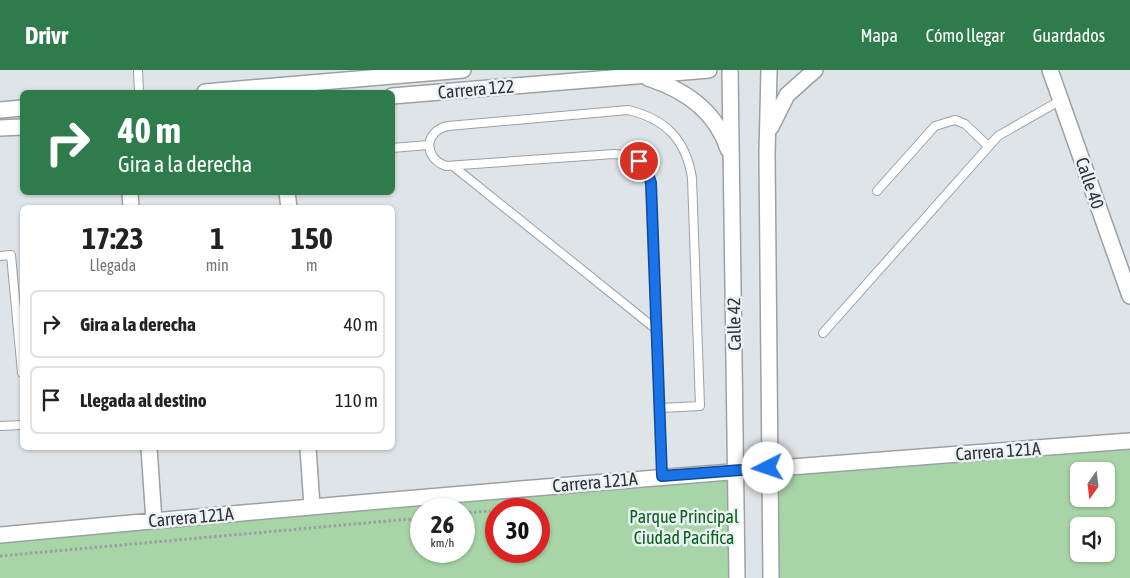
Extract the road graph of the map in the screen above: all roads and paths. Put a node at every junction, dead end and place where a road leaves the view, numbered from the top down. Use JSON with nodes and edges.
{"nodes":[{"id":1,"x":138,"y":70,"type":"edge"},
{"id":2,"x":463,"y":70,"type":"edge"},
{"id":3,"x":709,"y":70,"type":"edge"},
{"id":4,"x":730,"y":70,"type":"edge"},
{"id":5,"x":770,"y":70,"type":"edge"},
{"id":6,"x":815,"y":70,"type":"edge"},
{"id":7,"x":1050,"y":70,"type":"edge"},
{"id":8,"x":640,"y":75,"type":"junction"},
{"id":9,"x":278,"y":89,"type":"edge"},
{"id":10,"x":139,"y":90,"type":"edge"},
{"id":11,"x":254,"y":90,"type":"edge"},
{"id":12,"x":395,"y":96,"type":"edge"},
{"id":13,"x":1061,"y":100,"type":"junction"},
{"id":14,"x":20,"y":108,"type":"edge"},
{"id":15,"x":0,"y":110,"type":"edge"},
{"id":16,"x":20,"y":126,"type":"edge"},
{"id":17,"x":0,"y":128,"type":"edge"},
{"id":18,"x":428,"y":145,"type":"junction"},
{"id":19,"x":988,"y":146,"type":"junction"},
{"id":20,"x":395,"y":148,"type":"edge"},
{"id":21,"x":767,"y":154,"type":"junction"},
{"id":22,"x":732,"y":162,"type":"junction"},
{"id":23,"x":453,"y":166,"type":"junction"},
{"id":24,"x":877,"y":191,"type":"dead end"},
{"id":25,"x":0,"y":256,"type":"edge"},
{"id":26,"x":1130,"y":296,"type":"edge"},
{"id":27,"x":657,"y":330,"type":"junction"},
{"id":28,"x":823,"y":333,"type":"dead end"},
{"id":29,"x":20,"y":352,"type":"edge"},
{"id":30,"x":660,"y":408,"type":"junction"},
{"id":31,"x":20,"y":425,"type":"edge"},
{"id":32,"x":0,"y":426,"type":"edge"},
{"id":33,"x":1130,"y":441,"type":"edge"},
{"id":34,"x":149,"y":450,"type":"edge"},
{"id":35,"x":308,"y":450,"type":"edge"},
{"id":36,"x":768,"y":468,"type":"junction"},
{"id":37,"x":736,"y":470,"type":"junction"},
{"id":38,"x":662,"y":476,"type":"junction"},
{"id":39,"x":312,"y":506,"type":"junction"},
{"id":40,"x":410,"y":519,"type":"edge"},
{"id":41,"x":154,"y":521,"type":"junction"},
{"id":42,"x":0,"y":535,"type":"edge"},
{"id":43,"x":0,"y":556,"type":"edge"},
{"id":44,"x":737,"y":578,"type":"edge"},
{"id":45,"x":771,"y":578,"type":"edge"}],
"edges":[{"from":1,"to":10,"type":"lane"},
{"from":2,"to":9,"type":"street","name":"Carrera 122"},
{"from":3,"to":8,"type":"street","name":"Carrera 122"},
{"from":4,"to":22,"type":"street","name":"Calle 42"},
{"from":5,"to":21,"type":"street"},
{"from":6,"to":21,"type":"street"},
{"from":7,"to":13,"type":"street","name":"Calle 40"},
{"from":8,"to":12,"type":"street","name":"Carrera 122"},
{"from":8,"to":22,"type":"street"},
{"from":9,"to":11,"type":"street","name":"Carrera 122"},
{"from":13,"to":19,"type":"lane"},
{"from":13,"to":26,"type":"street","name":"Calle 40"},
{"from":14,"to":15,"type":"street"},
{"from":16,"to":17,"type":"street"},
{"from":18,"to":20,"type":"lane"},
{"from":18,"to":23,"type":"lane"},
{"from":18,"to":30,"type":"lane"},
{"from":19,"to":24,"type":"lane"},
{"from":19,"to":28,"type":"lane"},
{"from":21,"to":36,"type":"street"},
{"from":22,"to":37,"type":"street","name":"Calle 42"},
{"from":23,"to":27,"type":"lane"},
{"from":23,"to":27,"type":"lane"},
{"from":25,"to":29,"type":"lane"},
{"from":27,"to":30,"type":"lane"},
{"from":30,"to":38,"type":"lane"},
{"from":31,"to":32,"type":"lane"},
{"from":33,"to":36,"type":"street","name":"Carrera 121A"},
{"from":34,"to":41,"type":"street"},
{"from":35,"to":39,"type":"street"},
{"from":36,"to":37,"type":"street","name":"Carrera 121A"},
{"from":36,"to":45,"type":"street"},
{"from":37,"to":38,"type":"street","name":"Carrera 121A"},
{"from":37,"to":44,"type":"street","name":"Calle 42"},
{"from":38,"to":39,"type":"street","name":"Carrera 121A"},
{"from":39,"to":41,"type":"street","name":"Carrera 121A"},
{"from":40,"to":43,"type":"path"},
{"from":41,"to":42,"type":"street","name":"Carrera 121A"}]}
